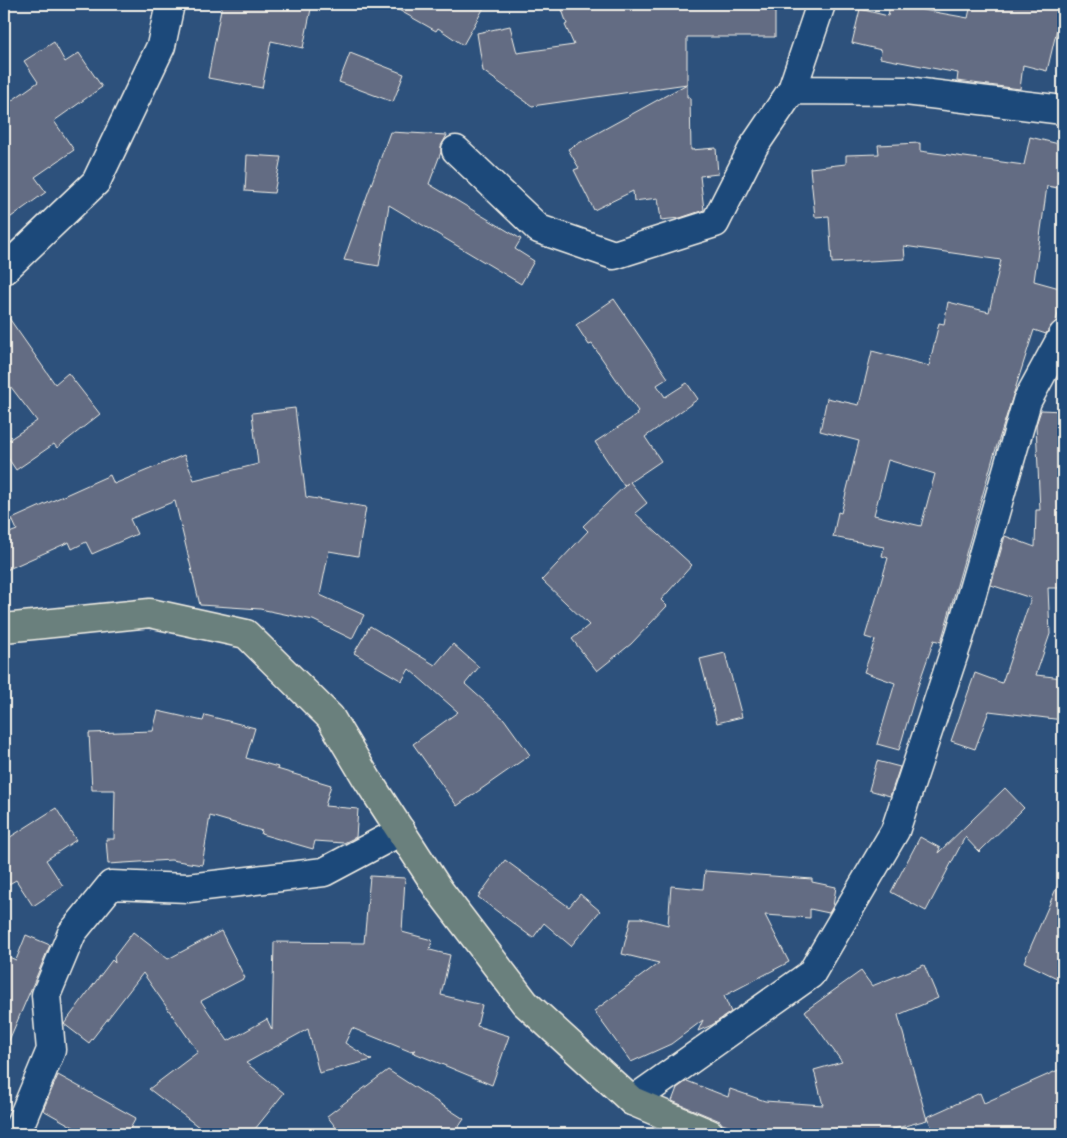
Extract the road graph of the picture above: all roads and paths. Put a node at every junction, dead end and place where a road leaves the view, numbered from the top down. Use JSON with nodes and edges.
{"nodes":[{"id":1,"x":170,"y":4,"type":"edge"},
{"id":2,"x":821,"y":4,"type":"edge"},
{"id":3,"x":792,"y":90,"type":"junction"},
{"id":4,"x":1063,"y":110,"type":"edge"},
{"id":5,"x":456,"y":150,"type":"dead end"},
{"id":6,"x":4,"y":270,"type":"edge"},
{"id":7,"x":1063,"y":335,"type":"edge"},
{"id":8,"x":4,"y":628,"type":"edge"},
{"id":9,"x":401,"y":831,"type":"junction"},
{"id":10,"x":632,"y":1101,"type":"junction"},
{"id":11,"x":16,"y":1134,"type":"edge"},
{"id":12,"x":710,"y":1134,"type":"edge"}],
"edges":[{"from":1,"to":6,"type":"street"},
{"from":2,"to":3,"type":"street"},
{"from":3,"to":4,"type":"street"},
{"from":3,"to":5,"type":"street"},
{"from":7,"to":10,"type":"street"},
{"from":8,"to":9,"type":"highway"},
{"from":9,"to":10,"type":"highway"},
{"from":9,"to":11,"type":"street"},
{"from":10,"to":12,"type":"highway"}]}
